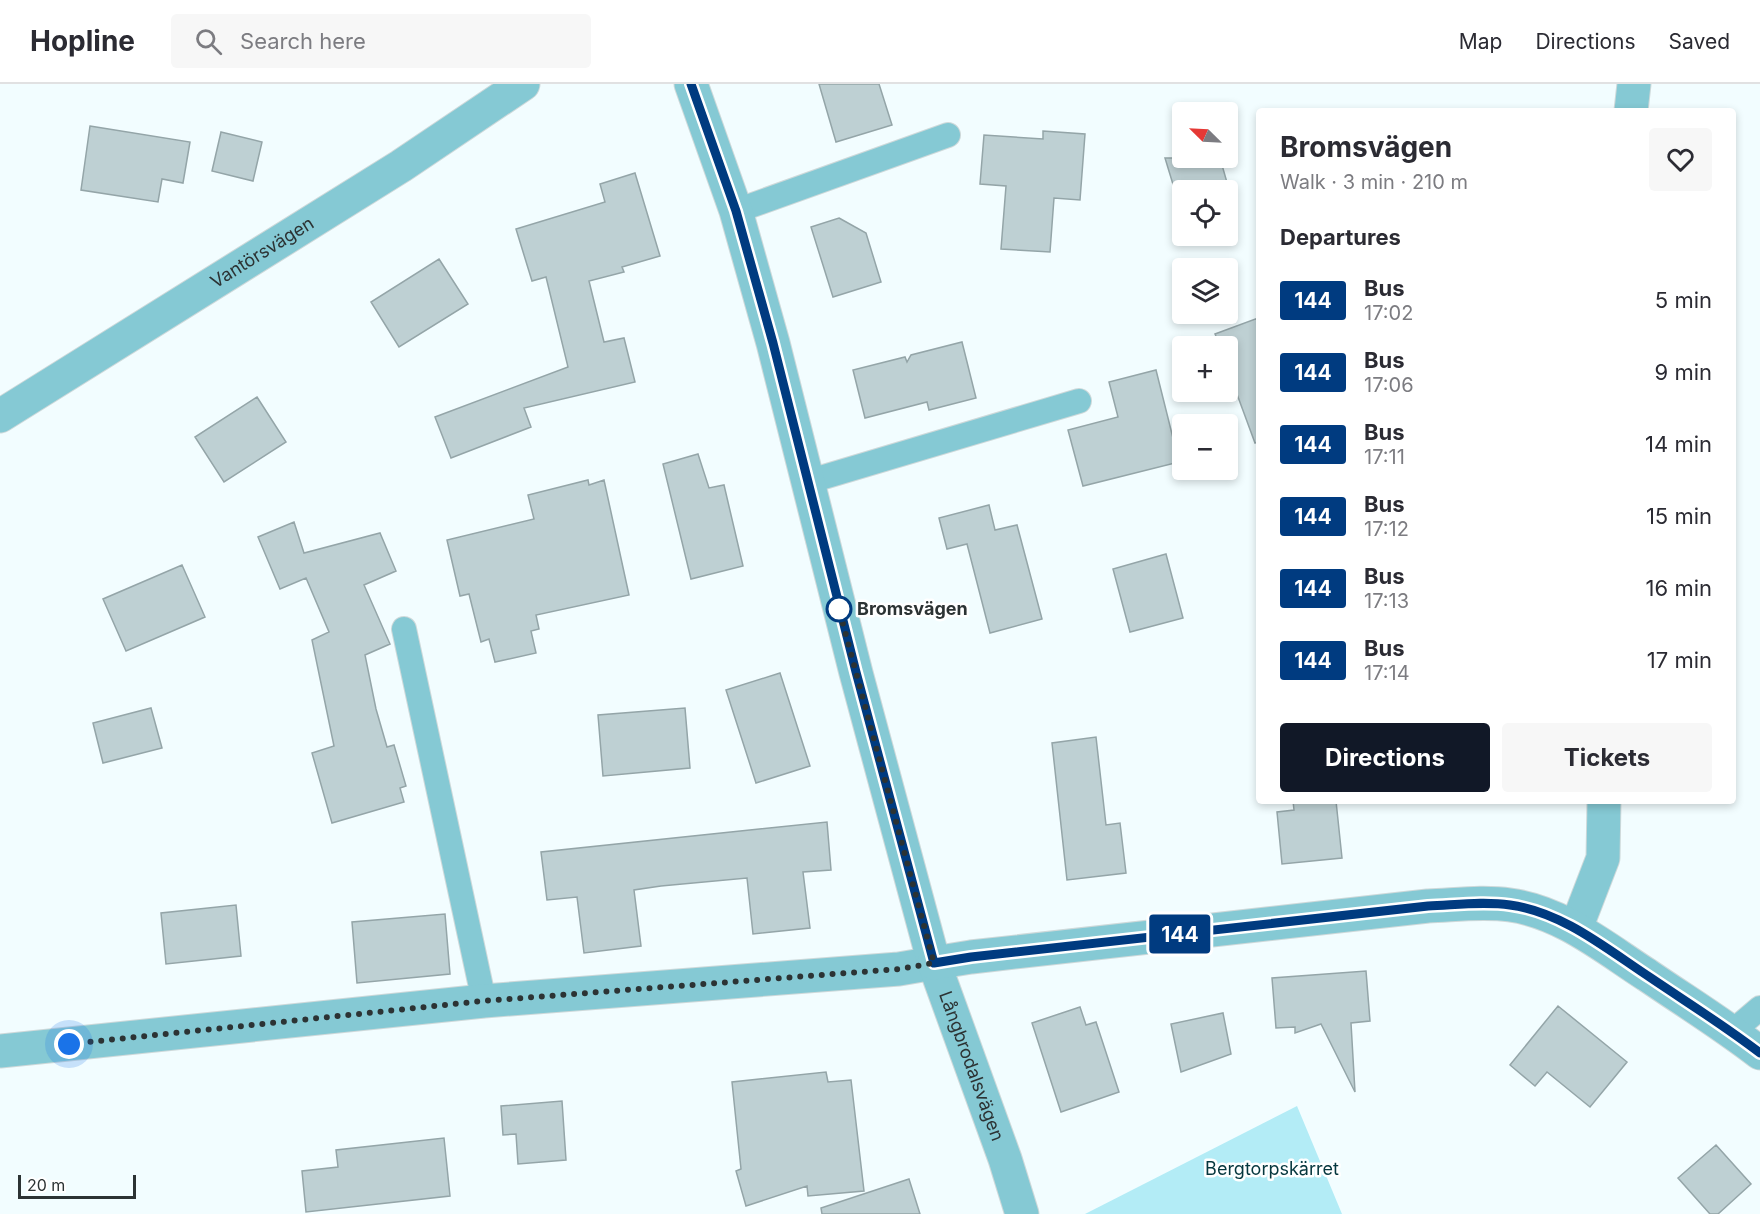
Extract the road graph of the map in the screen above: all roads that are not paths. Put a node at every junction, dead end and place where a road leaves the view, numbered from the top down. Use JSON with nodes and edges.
{"nodes":[{"id":1,"x":523,"y":84,"type":"edge"},
{"id":2,"x":691,"y":84,"type":"edge"},
{"id":3,"x":1634,"y":84,"type":"edge"},
{"id":4,"x":1631,"y":108,"type":"edge"},
{"id":5,"x":948,"y":135,"type":"dead end"},
{"id":6,"x":736,"y":211,"type":"junction"},
{"id":7,"x":1079,"y":401,"type":"dead end"},
{"id":8,"x":0,"y":416,"type":"edge"},
{"id":9,"x":807,"y":482,"type":"junction"},
{"id":10,"x":404,"y":629,"type":"dead end"},
{"id":11,"x":1604,"y":804,"type":"edge"},
{"id":12,"x":1576,"y":928,"type":"junction"},
{"id":13,"x":934,"y":963,"type":"junction"},
{"id":14,"x":483,"y":1001,"type":"junction"},
{"id":15,"x":1760,"y":1008,"type":"edge"},
{"id":16,"x":1732,"y":1032,"type":"junction"},
{"id":17,"x":0,"y":1051,"type":"edge"},
{"id":18,"x":1760,"y":1053,"type":"edge"},
{"id":19,"x":1022,"y":1214,"type":"edge"}],
"edges":[{"from":1,"to":8,"type":"street","name":"Vantörsvägen"},
{"from":2,"to":6,"type":"street","name":"Långbrodalsvägen"},
{"from":3,"to":4,"type":"street"},
{"from":5,"to":6,"type":"lane"},
{"from":6,"to":9,"type":"street","name":"Långbrodalsvägen"},
{"from":7,"to":9,"type":"lane"},
{"from":9,"to":13,"type":"street","name":"Långbrodalsvägen"},
{"from":10,"to":14,"type":"lane"},
{"from":11,"to":12,"type":"street"},
{"from":12,"to":13,"type":"street"},
{"from":12,"to":16,"type":"street"},
{"from":13,"to":14,"type":"street"},
{"from":13,"to":19,"type":"street","name":"Långbrodalsvägen"},
{"from":14,"to":17,"type":"street"},
{"from":15,"to":16,"type":"lane"},
{"from":16,"to":18,"type":"street"}]}
